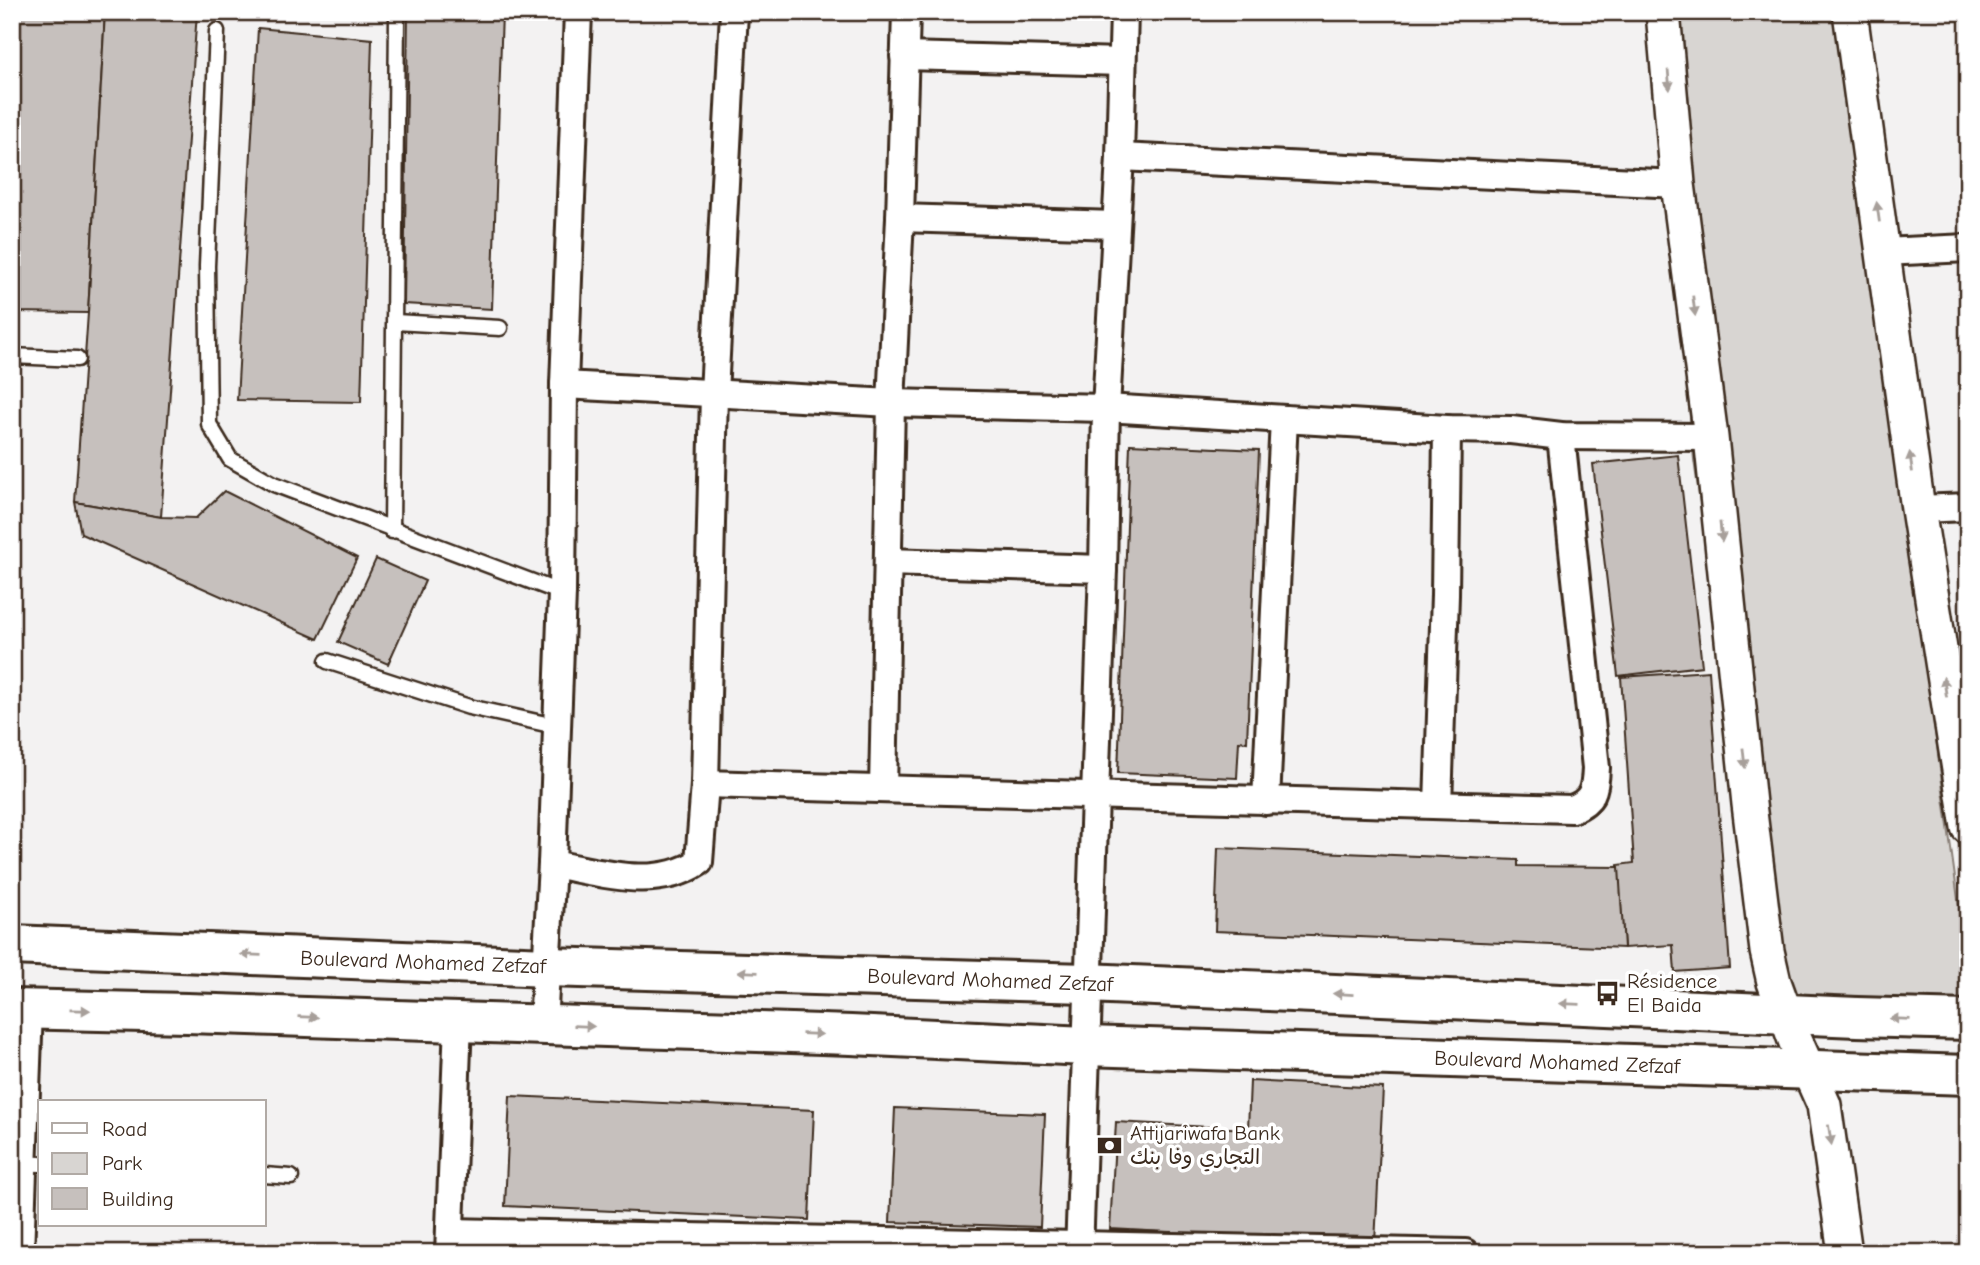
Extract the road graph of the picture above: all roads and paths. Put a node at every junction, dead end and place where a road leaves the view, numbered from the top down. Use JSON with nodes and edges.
{"nodes":[{"id":1,"x":578,"y":12,"type":"edge"},
{"id":2,"x":734,"y":12,"type":"edge"},
{"id":3,"x":906,"y":12,"type":"edge"},
{"id":4,"x":1124,"y":12,"type":"edge"},
{"id":5,"x":1663,"y":12,"type":"edge"},
{"id":6,"x":1850,"y":12,"type":"edge"},
{"id":7,"x":397,"y":18,"type":"dead end"},
{"id":8,"x":217,"y":31,"type":"dead end"},
{"id":9,"x":904,"y":56,"type":"junction"},
{"id":10,"x":1122,"y":62,"type":"junction"},
{"id":11,"x":1120,"y":157,"type":"junction"},
{"id":12,"x":1678,"y":184,"type":"junction"},
{"id":13,"x":900,"y":218,"type":"junction"},
{"id":14,"x":1115,"y":225,"type":"junction"},
{"id":15,"x":1968,"y":248,"type":"edge"},
{"id":16,"x":1883,"y":252,"type":"junction"},
{"id":17,"x":395,"y":322,"type":"junction"},
{"id":18,"x":500,"y":328,"type":"dead end"},
{"id":19,"x":12,"y":356,"type":"edge"},
{"id":20,"x":77,"y":359,"type":"dead end"},
{"id":21,"x":564,"y":385,"type":"junction"},
{"id":22,"x":714,"y":393,"type":"junction"},
{"id":23,"x":891,"y":403,"type":"junction"},
{"id":24,"x":1106,"y":408,"type":"junction"},
{"id":25,"x":1284,"y":419,"type":"junction"},
{"id":26,"x":1447,"y":429,"type":"junction"},
{"id":27,"x":1562,"y":436,"type":"junction"},
{"id":28,"x":1711,"y":437,"type":"junction"},
{"id":29,"x":1968,"y":508,"type":"edge"},
{"id":30,"x":1918,"y":509,"type":"junction"},
{"id":31,"x":392,"y":531,"type":"junction"},
{"id":32,"x":888,"y":562,"type":"junction"},
{"id":33,"x":1103,"y":569,"type":"junction"},
{"id":34,"x":562,"y":593,"type":"junction"},
{"id":35,"x":327,"y":661,"type":"dead end"},
{"id":36,"x":555,"y":726,"type":"junction"},
{"id":37,"x":705,"y":784,"type":"junction"},
{"id":38,"x":883,"y":789,"type":"junction"},
{"id":39,"x":1095,"y":796,"type":"junction"},
{"id":40,"x":1266,"y":801,"type":"junction"},
{"id":41,"x":1438,"y":805,"type":"junction"},
{"id":42,"x":1968,"y":827,"type":"edge"},
{"id":43,"x":552,"y":864,"type":"junction"},
{"id":44,"x":12,"y":945,"type":"edge"},
{"id":45,"x":547,"y":967,"type":"junction"},
{"id":46,"x":1087,"y":983,"type":"junction"},
{"id":47,"x":21,"y":1009,"type":"edge"},
{"id":48,"x":1785,"y":1014,"type":"junction"},
{"id":49,"x":1968,"y":1020,"type":"edge"},
{"id":50,"x":458,"y":1022,"type":"junction"},
{"id":51,"x":543,"y":1025,"type":"junction"},
{"id":52,"x":1086,"y":1046,"type":"junction"},
{"id":53,"x":1810,"y":1071,"type":"junction"},
{"id":54,"x":1968,"y":1075,"type":"edge"},
{"id":55,"x":25,"y":1163,"type":"edge"},
{"id":56,"x":266,"y":1175,"type":"edge"},
{"id":57,"x":291,"y":1177,"type":"dead end"},
{"id":58,"x":449,"y":1242,"type":"edge"},
{"id":59,"x":524,"y":1243,"type":"edge"},
{"id":60,"x":702,"y":1245,"type":"edge"},
{"id":61,"x":17,"y":1246,"type":"edge"},
{"id":62,"x":883,"y":1247,"type":"edge"},
{"id":63,"x":1079,"y":1249,"type":"edge"},
{"id":64,"x":1269,"y":1250,"type":"edge"},
{"id":65,"x":1454,"y":1252,"type":"edge"},
{"id":66,"x":1845,"y":1253,"type":"edge"}],
"edges":[{"from":1,"to":21,"type":"street"},
{"from":2,"to":22,"type":"street"},
{"from":3,"to":9,"type":"street"},
{"from":4,"to":10,"type":"street"},
{"from":5,"to":12,"type":"street","one_way":true},
{"from":16,"to":6,"type":"street","one_way":true},
{"from":7,"to":17,"type":"lane"},
{"from":8,"to":31,"type":"lane"},
{"from":9,"to":10,"type":"street"},
{"from":9,"to":13,"type":"street"},
{"from":10,"to":11,"type":"street"},
{"from":11,"to":12,"type":"street"},
{"from":11,"to":14,"type":"street"},
{"from":12,"to":28,"type":"street","one_way":true},
{"from":13,"to":14,"type":"street"},
{"from":13,"to":23,"type":"street"},
{"from":14,"to":24,"type":"street"},
{"from":15,"to":16,"type":"street"},
{"from":30,"to":16,"type":"street","one_way":true},
{"from":17,"to":18,"type":"lane"},
{"from":17,"to":31,"type":"lane"},
{"from":19,"to":20,"type":"lane"},
{"from":21,"to":22,"type":"street"},
{"from":21,"to":34,"type":"street"},
{"from":22,"to":23,"type":"street"},
{"from":22,"to":37,"type":"street"},
{"from":23,"to":24,"type":"street"},
{"from":23,"to":32,"type":"street"},
{"from":24,"to":25,"type":"street"},
{"from":24,"to":33,"type":"street"},
{"from":25,"to":26,"type":"street"},
{"from":25,"to":40,"type":"street"},
{"from":26,"to":27,"type":"street"},
{"from":26,"to":41,"type":"street"},
{"from":27,"to":28,"type":"street"},
{"from":27,"to":41,"type":"street"},
{"from":28,"to":48,"type":"street","one_way":true},
{"from":29,"to":30,"type":"street"},
{"from":42,"to":30,"type":"street","one_way":true},
{"from":31,"to":34,"type":"lane"},
{"from":32,"to":33,"type":"street"},
{"from":32,"to":38,"type":"street"},
{"from":33,"to":39,"type":"street"},
{"from":34,"to":36,"type":"street"},
{"from":35,"to":36,"type":"lane"},
{"from":36,"to":43,"type":"street"},
{"from":37,"to":38,"type":"street"},
{"from":37,"to":43,"type":"street"},
{"from":38,"to":39,"type":"street"},
{"from":39,"to":40,"type":"street"},
{"from":39,"to":46,"type":"street"},
{"from":40,"to":41,"type":"street"},
{"from":43,"to":45,"type":"street"},
{"from":45,"to":44,"type":"main road","name":"Boulevard Mohamed Zefzaf","one_way":true},
{"from":46,"to":45,"type":"main road","name":"Boulevard Mohamed Zefzaf","one_way":true},
{"from":45,"to":51,"type":"street"},
{"from":48,"to":46,"type":"main road","name":"Boulevard Mohamed Zefzaf","one_way":true},
{"from":46,"to":52,"type":"street"},
{"from":47,"to":50,"type":"main road","name":"Boulevard Mohamed Zefzaf","one_way":true},
{"from":47,"to":55,"type":"street"},
{"from":49,"to":48,"type":"main road","name":"Boulevard Mohamed Zefzaf","one_way":true},
{"from":48,"to":53,"type":"street"},
{"from":50,"to":51,"type":"main road","name":"Boulevard Mohamed Zefzaf"},
{"from":50,"to":58,"type":"street"},
{"from":51,"to":52,"type":"main road","name":"Boulevard Mohamed Zefzaf","one_way":true},
{"from":52,"to":53,"type":"main road","name":"Boulevard Mohamed Zefzaf"},
{"from":52,"to":63,"type":"street"},
{"from":53,"to":54,"type":"main road","name":"Boulevard Mohamed Zefzaf"},
{"from":53,"to":66,"type":"street","one_way":true},
{"from":55,"to":61,"type":"street"},
{"from":56,"to":57,"type":"lane"},
{"from":58,"to":59,"type":"street"},
{"from":59,"to":60,"type":"street"},
{"from":60,"to":62,"type":"street"},
{"from":62,"to":63,"type":"street"},
{"from":63,"to":64,"type":"street"},
{"from":64,"to":65,"type":"street"}]}
